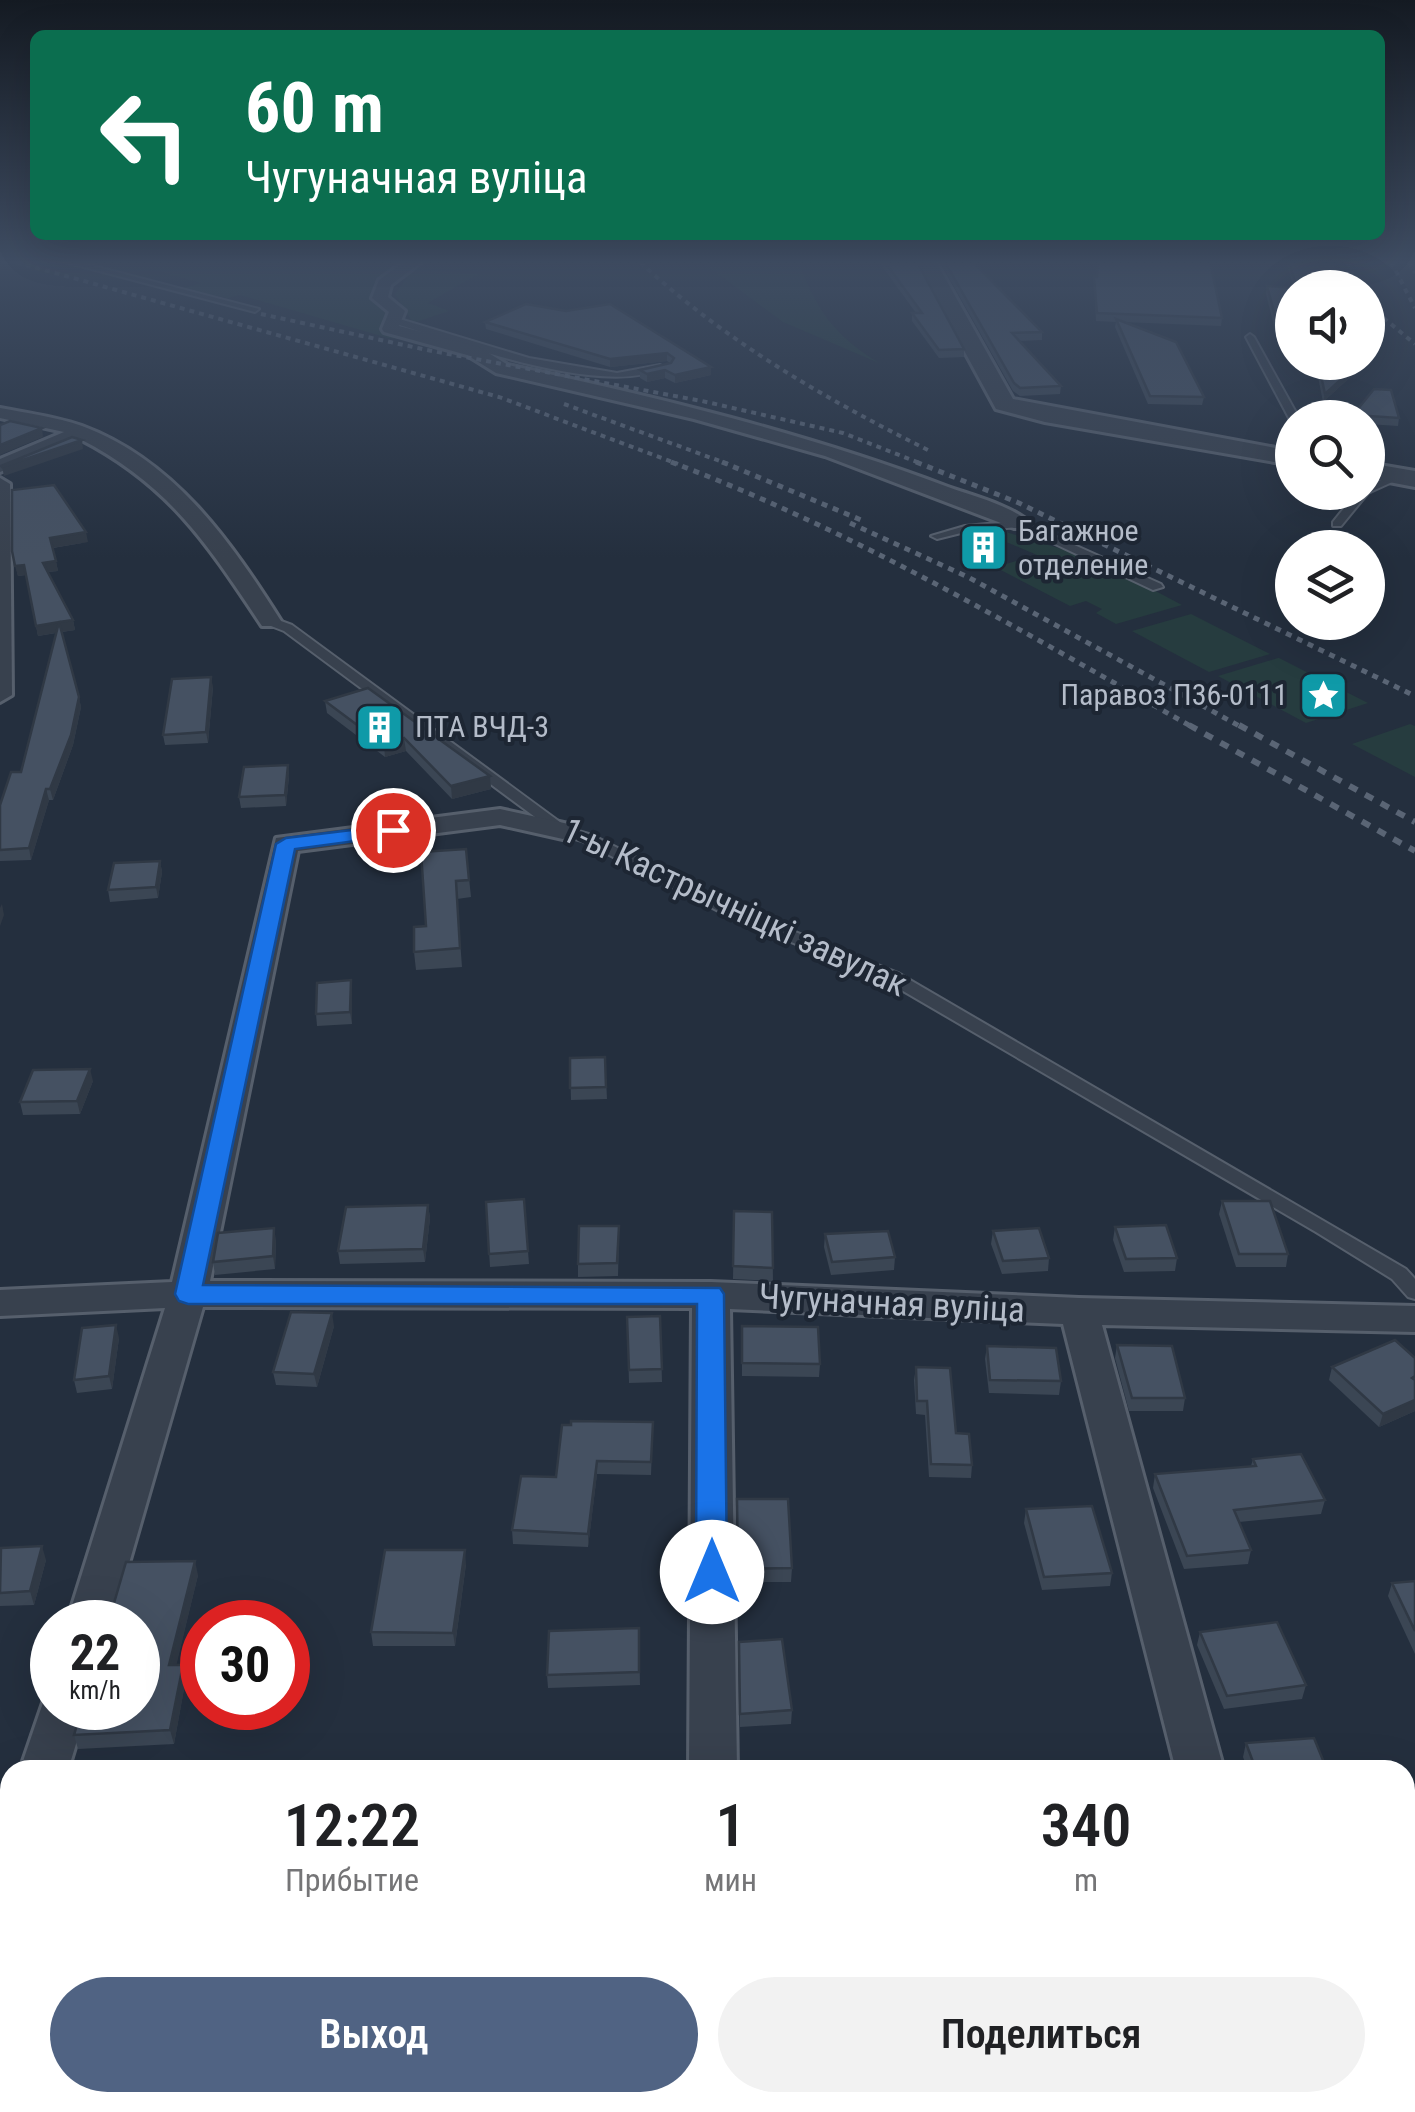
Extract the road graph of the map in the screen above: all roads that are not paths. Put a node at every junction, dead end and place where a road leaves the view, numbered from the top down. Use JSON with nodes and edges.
{"nodes":[{"id":1,"x":488,"y":361,"type":"edge"},
{"id":2,"x":531,"y":361,"type":"edge"},
{"id":3,"x":980,"y":361,"type":"edge"},
{"id":4,"x":1263,"y":361,"type":"edge"},
{"id":5,"x":665,"y":367,"type":"edge"},
{"id":6,"x":1284,"y":400,"type":"edge"},
{"id":7,"x":0,"y":412,"type":"edge"},
{"id":8,"x":80,"y":432,"type":"junction"},
{"id":9,"x":1275,"y":455,"type":"edge"},
{"id":10,"x":0,"y":466,"type":"edge"},
{"id":11,"x":0,"y":484,"type":"edge"},
{"id":12,"x":1349,"y":510,"type":"edge"},
{"id":13,"x":1021,"y":524,"type":"junction"},
{"id":14,"x":1337,"y":524,"type":"dead end"},
{"id":15,"x":937,"y":536,"type":"dead end"},
{"id":16,"x":1158,"y":587,"type":"dead end"},
{"id":17,"x":270,"y":621,"type":"joint"},
{"id":18,"x":0,"y":695,"type":"edge"},
{"id":19,"x":564,"y":831,"type":"junction"},
{"id":20,"x":1415,"y":1292,"type":"edge"},
{"id":21,"x":188,"y":1294,"type":"junction"},
{"id":22,"x":710,"y":1294,"type":"junction"},
{"id":23,"x":0,"y":1303,"type":"edge"},
{"id":24,"x":1079,"y":1311,"type":"junction"},
{"id":25,"x":1415,"y":1319,"type":"edge"},
{"id":26,"x":96,"y":1600,"type":"edge"},
{"id":27,"x":56,"y":1730,"type":"edge"},
{"id":28,"x":47,"y":1760,"type":"edge"},
{"id":29,"x":713,"y":1760,"type":"edge"},
{"id":30,"x":1197,"y":1760,"type":"edge"}],
"edges":[{"from":1,"to":13,"type":"street"},
{"from":2,"to":5,"type":"lane"},
{"from":3,"to":9,"type":"street"},
{"from":4,"to":6,"type":"lane"},
{"from":7,"to":8,"type":"street","name":"1-ы Кастрычніцкі завулак"},
{"from":8,"to":10,"type":"street"},
{"from":8,"to":17,"type":"street","name":"1-ы Кастрычніцкі завулак"},
{"from":11,"to":18,"type":"street"},
{"from":12,"to":14,"type":"lane"},
{"from":13,"to":15,"type":"lane"},
{"from":13,"to":16,"type":"lane"},
{"from":17,"to":19,"type":"lane","name":"1-ы Кастрычніцкі завулак"},
{"from":19,"to":20,"type":"lane","name":"1-ы Кастрычніцкі завулак"},
{"from":19,"to":21,"type":"street"},
{"from":21,"to":22,"type":"street","name":"Чугуначная вуліца"},
{"from":21,"to":23,"type":"street","name":"Чугуначная вуліца"},
{"from":21,"to":26,"type":"street"},
{"from":22,"to":24,"type":"street","name":"Чугуначная вуліца"},
{"from":22,"to":29,"type":"street"},
{"from":24,"to":25,"type":"street","name":"Чугуначная вуліца"},
{"from":24,"to":30,"type":"street"},
{"from":27,"to":28,"type":"street"}]}
